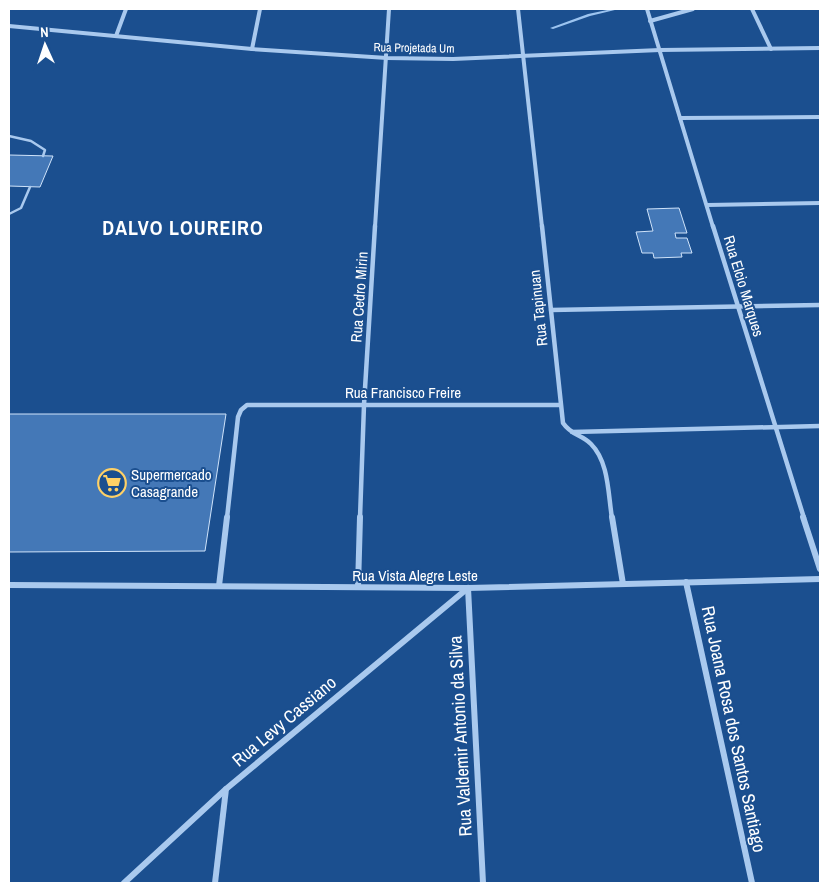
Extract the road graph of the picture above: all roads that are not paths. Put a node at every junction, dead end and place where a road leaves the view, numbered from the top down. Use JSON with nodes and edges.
{"nodes":[{"id":1,"x":126,"y":9,"type":"edge"},
{"id":2,"x":260,"y":9,"type":"edge"},
{"id":3,"x":390,"y":9,"type":"edge"},
{"id":4,"x":518,"y":9,"type":"edge"},
{"id":5,"x":647,"y":9,"type":"edge"},
{"id":6,"x":693,"y":9,"type":"edge"},
{"id":7,"x":752,"y":9,"type":"edge"},
{"id":8,"x":650,"y":21,"type":"junction"},
{"id":9,"x":9,"y":26,"type":"edge"},
{"id":10,"x":116,"y":36,"type":"junction"},
{"id":11,"x":771,"y":48,"type":"junction"},
{"id":12,"x":820,"y":48,"type":"edge"},
{"id":13,"x":252,"y":49,"type":"junction"},
{"id":14,"x":660,"y":50,"type":"junction"},
{"id":15,"x":524,"y":56,"type":"junction"},
{"id":16,"x":387,"y":58,"type":"junction"},
{"id":17,"x":820,"y":117,"type":"edge"},
{"id":18,"x":680,"y":118,"type":"junction"},
{"id":19,"x":9,"y":136,"type":"edge"},
{"id":20,"x":43,"y":156,"type":"dead end"},
{"id":21,"x":30,"y":187,"type":"dead end"},
{"id":22,"x":820,"y":203,"type":"edge"},
{"id":23,"x":706,"y":205,"type":"junction"},
{"id":24,"x":9,"y":214,"type":"edge"},
{"id":25,"x":820,"y":305,"type":"edge"},
{"id":26,"x":737,"y":307,"type":"junction"},
{"id":27,"x":551,"y":310,"type":"junction"},
{"id":28,"x":364,"y":404,"type":"junction"},
{"id":29,"x":560,"y":405,"type":"junction"},
{"id":30,"x":820,"y":426,"type":"edge"},
{"id":31,"x":774,"y":427,"type":"junction"},
{"id":32,"x":569,"y":432,"type":"junction"},
{"id":33,"x":820,"y":569,"type":"edge"},
{"id":34,"x":820,"y":579,"type":"edge"},
{"id":35,"x":686,"y":582,"type":"junction"},
{"id":36,"x":623,"y":584,"type":"junction"},
{"id":37,"x":9,"y":585,"type":"edge"},
{"id":38,"x":219,"y":586,"type":"junction"},
{"id":39,"x":358,"y":587,"type":"junction"},
{"id":40,"x":468,"y":588,"type":"junction"},
{"id":41,"x":226,"y":789,"type":"junction"},
{"id":42,"x":124,"y":883,"type":"edge"},
{"id":43,"x":215,"y":883,"type":"edge"},
{"id":44,"x":483,"y":883,"type":"edge"},
{"id":45,"x":752,"y":883,"type":"edge"}],
"edges":[{"from":1,"to":10,"type":"street"},
{"from":2,"to":13,"type":"street"},
{"from":3,"to":16,"type":"street","name":"Rua Cedro Mirin"},
{"from":4,"to":15,"type":"street","name":"Rua Tapinuan"},
{"from":5,"to":8,"type":"street","name":"Rua Elcio Marques"},
{"from":6,"to":8,"type":"street"},
{"from":7,"to":11,"type":"street"},
{"from":8,"to":14,"type":"street","name":"Rua Elcio Marques"},
{"from":9,"to":10,"type":"street","name":"Rua Projetada Um"},
{"from":10,"to":13,"type":"street","name":"Rua Projetada Um"},
{"from":11,"to":12,"type":"street","name":"Rua Projetada Um"},
{"from":11,"to":14,"type":"street","name":"Rua Projetada Um"},
{"from":13,"to":16,"type":"street","name":"Rua Projetada Um"},
{"from":14,"to":15,"type":"street","name":"Rua Projetada Um"},
{"from":14,"to":18,"type":"street","name":"Rua Elcio Marques"},
{"from":15,"to":16,"type":"street","name":"Rua Projetada Um"},
{"from":15,"to":27,"type":"street","name":"Rua Tapinuan"},
{"from":16,"to":28,"type":"street","name":"Rua Cedro Mirin"},
{"from":17,"to":18,"type":"street"},
{"from":18,"to":23,"type":"street","name":"Rua Elcio Marques"},
{"from":19,"to":20,"type":"lane"},
{"from":21,"to":24,"type":"lane"},
{"from":22,"to":23,"type":"street"},
{"from":23,"to":26,"type":"street","name":"Rua Elcio Marques"},
{"from":25,"to":26,"type":"street"},
{"from":26,"to":27,"type":"street"},
{"from":26,"to":31,"type":"street","name":"Rua Elcio Marques"},
{"from":27,"to":29,"type":"street","name":"Rua Tapinuan"},
{"from":28,"to":29,"type":"street","name":"Rua Francisco Freire"},
{"from":28,"to":38,"type":"street","name":"Rua Francisco Freire"},
{"from":28,"to":39,"type":"street","name":"Rua Cedro Mirin"},
{"from":29,"to":32,"type":"street","name":"Rua Tapinuan"},
{"from":30,"to":31,"type":"street"},
{"from":31,"to":32,"type":"street"},
{"from":31,"to":33,"type":"street","name":"Rua Elcio Marques"},
{"from":32,"to":36,"type":"street"},
{"from":34,"to":35,"type":"street","name":"Rua Vista Alegre Leste"},
{"from":35,"to":36,"type":"street","name":"Rua Vista Alegre Leste"},
{"from":35,"to":45,"type":"street","name":"Rua Joana Rosa dos Santos Santiago"},
{"from":36,"to":40,"type":"street","name":"Rua Vista Alegre Leste"},
{"from":37,"to":38,"type":"street","name":"Rua Vista Alegre Leste"},
{"from":38,"to":39,"type":"street","name":"Rua Vista Alegre Leste"},
{"from":39,"to":40,"type":"street","name":"Rua Vista Alegre Leste"},
{"from":40,"to":41,"type":"street","name":"Rua Levy Cassiano"},
{"from":40,"to":44,"type":"street","name":"Rua Valdemir Antonio da Silva"},
{"from":41,"to":42,"type":"street","name":"Rua Levy Cassiano"},
{"from":41,"to":43,"type":"street"}]}
